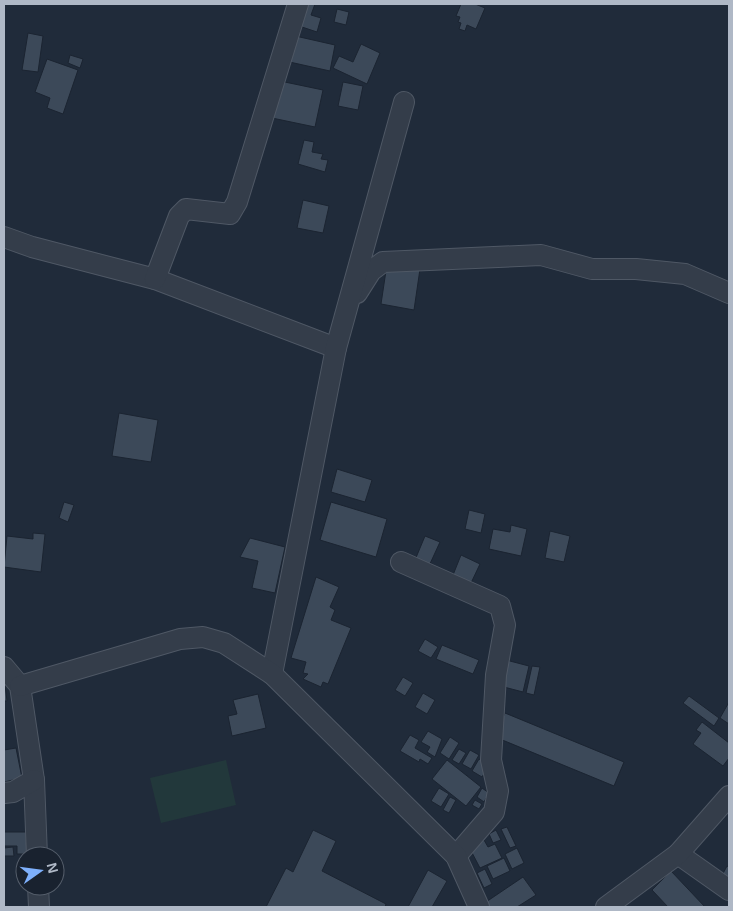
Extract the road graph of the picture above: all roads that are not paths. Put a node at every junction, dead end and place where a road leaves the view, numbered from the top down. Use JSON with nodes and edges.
{"nodes":[{"id":1,"x":298,"y":4,"type":"edge"},
{"id":2,"x":404,"y":102,"type":"dead end"},
{"id":3,"x":4,"y":237,"type":"edge"},
{"id":4,"x":155,"y":279,"type":"junction"},
{"id":5,"x":729,"y":293,"type":"edge"},
{"id":6,"x":346,"y":309,"type":"junction"},
{"id":7,"x":336,"y":348,"type":"junction"},
{"id":8,"x":401,"y":562,"type":"dead end"},
{"id":9,"x":4,"y":667,"type":"edge"},
{"id":10,"x":272,"y":674,"type":"junction"},
{"id":11,"x":20,"y":686,"type":"junction"},
{"id":12,"x":34,"y":780,"type":"junction"},
{"id":13,"x":4,"y":793,"type":"edge"},
{"id":14,"x":729,"y":796,"type":"edge"},
{"id":15,"x":37,"y":846,"type":"edge"},
{"id":16,"x":678,"y":854,"type":"junction"},
{"id":17,"x":456,"y":856,"type":"junction"},
{"id":18,"x":729,"y":890,"type":"edge"},
{"id":19,"x":479,"y":907,"type":"edge"},
{"id":20,"x":606,"y":907,"type":"edge"}],
"edges":[{"from":1,"to":4,"type":"street"},
{"from":2,"to":6,"type":"street"},
{"from":3,"to":4,"type":"street"},
{"from":4,"to":7,"type":"street"},
{"from":5,"to":6,"type":"street"},
{"from":6,"to":7,"type":"street"},
{"from":7,"to":10,"type":"street"},
{"from":8,"to":17,"type":"street"},
{"from":9,"to":11,"type":"street"},
{"from":10,"to":11,"type":"street"},
{"from":10,"to":17,"type":"street"},
{"from":11,"to":12,"type":"street"},
{"from":12,"to":13,"type":"street"},
{"from":12,"to":15,"type":"street"},
{"from":14,"to":16,"type":"street"},
{"from":16,"to":18,"type":"street"},
{"from":16,"to":20,"type":"street"},
{"from":17,"to":19,"type":"street"}]}
